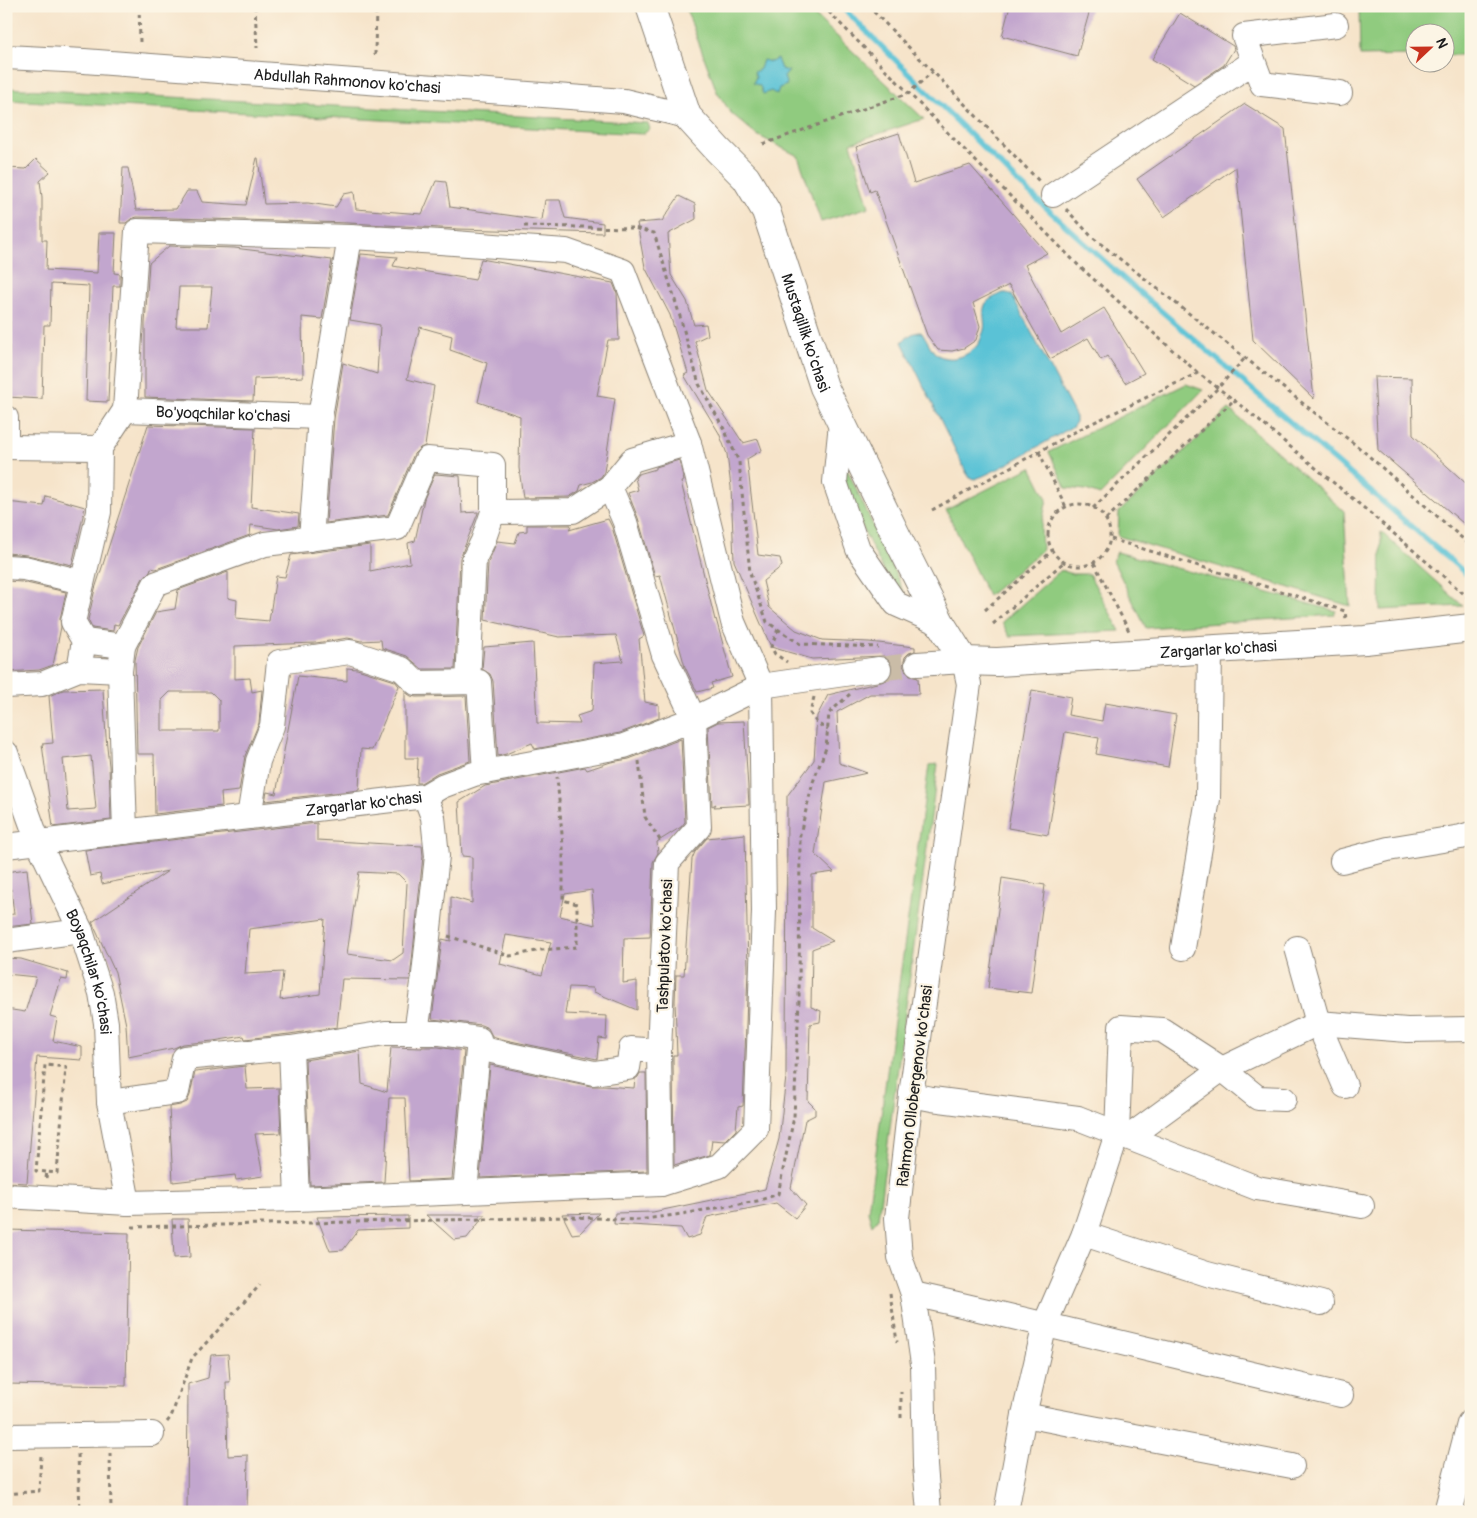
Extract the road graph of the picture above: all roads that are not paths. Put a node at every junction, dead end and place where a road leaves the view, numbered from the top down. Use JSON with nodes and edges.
{"nodes":[{"id":1,"x":650,"y":6,"type":"edge"},
{"id":2,"x":1336,"y":25,"type":"dead end"},
{"id":3,"x":6,"y":57,"type":"edge"},
{"id":4,"x":1253,"y":62,"type":"junction"},
{"id":5,"x":1340,"y":93,"type":"dead end"},
{"id":6,"x":687,"y":116,"type":"junction"},
{"id":7,"x":1052,"y":196,"type":"road end"},
{"id":8,"x":350,"y":237,"type":"junction"},
{"id":9,"x":125,"y":410,"type":"junction"},
{"id":10,"x":320,"y":417,"type":"junction"},
{"id":11,"x":6,"y":418,"type":"edge"},
{"id":12,"x":841,"y":423,"type":"junction"},
{"id":13,"x":6,"y":438,"type":"edge"},
{"id":14,"x":689,"y":442,"type":"junction"},
{"id":15,"x":6,"y":447,"type":"edge"},
{"id":16,"x":100,"y":448,"type":"junction"},
{"id":17,"x":610,"y":487,"type":"junction"},
{"id":18,"x":493,"y":512,"type":"junction"},
{"id":19,"x":311,"y":539,"type":"junction"},
{"id":20,"x":6,"y":567,"type":"edge"},
{"id":21,"x":82,"y":582,"type":"junction"},
{"id":22,"x":941,"y":624,"type":"junction"},
{"id":23,"x":1471,"y":628,"type":"edge"},
{"id":24,"x":84,"y":641,"type":"junction"},
{"id":25,"x":123,"y":646,"type":"junction"},
{"id":26,"x":1210,"y":649,"type":"junction"},
{"id":27,"x":880,"y":658,"type":"tunnel mouth"},
{"id":28,"x":964,"y":661,"type":"junction"},
{"id":29,"x":917,"y":664,"type":"tunnel mouth"},
{"id":30,"x":79,"y":670,"type":"junction"},
{"id":31,"x":120,"y":671,"type":"junction"},
{"id":32,"x":468,"y":682,"type":"junction"},
{"id":33,"x":6,"y":686,"type":"edge"},
{"id":34,"x":761,"y":686,"type":"junction"},
{"id":35,"x":694,"y":719,"type":"junction"},
{"id":36,"x":6,"y":753,"type":"edge"},
{"id":37,"x":484,"y":772,"type":"junction"},
{"id":38,"x":425,"y":796,"type":"junction"},
{"id":39,"x":249,"y":817,"type":"junction"},
{"id":40,"x":125,"y":832,"type":"junction"},
{"id":41,"x":1471,"y":834,"type":"edge"},
{"id":42,"x":38,"y":842,"type":"junction"},
{"id":43,"x":6,"y":846,"type":"edge"},
{"id":44,"x":1342,"y":861,"type":"dead end"},
{"id":45,"x":81,"y":931,"type":"junction"},
{"id":46,"x":6,"y":941,"type":"edge"},
{"id":47,"x":1183,"y":948,"type":"dead end"},
{"id":48,"x":1297,"y":948,"type":"dead end"},
{"id":49,"x":1318,"y":1023,"type":"junction"},
{"id":50,"x":1471,"y":1029,"type":"edge"},
{"id":51,"x":416,"y":1033,"type":"junction"},
{"id":52,"x":291,"y":1048,"type":"junction"},
{"id":53,"x":478,"y":1048,"type":"junction"},
{"id":54,"x":659,"y":1051,"type":"junction"},
{"id":55,"x":1222,"y":1069,"type":"junction"},
{"id":56,"x":1345,"y":1086,"type":"dead end"},
{"id":57,"x":911,"y":1095,"type":"junction"},
{"id":58,"x":1284,"y":1099,"type":"dead end"},
{"id":59,"x":110,"y":1102,"type":"junction"},
{"id":60,"x":1123,"y":1136,"type":"junction"},
{"id":61,"x":661,"y":1184,"type":"junction"},
{"id":62,"x":465,"y":1192,"type":"junction"},
{"id":63,"x":6,"y":1196,"type":"edge"},
{"id":64,"x":297,"y":1198,"type":"junction"},
{"id":65,"x":128,"y":1203,"type":"junction"},
{"id":66,"x":1362,"y":1206,"type":"dead end"},
{"id":67,"x":1084,"y":1234,"type":"junction"},
{"id":68,"x":913,"y":1294,"type":"junction"},
{"id":69,"x":1321,"y":1303,"type":"dead end"},
{"id":70,"x":1045,"y":1324,"type":"junction"},
{"id":71,"x":1341,"y":1395,"type":"dead end"},
{"id":72,"x":1024,"y":1415,"type":"junction"},
{"id":73,"x":1471,"y":1424,"type":"edge"},
{"id":74,"x":157,"y":1431,"type":"road end"},
{"id":75,"x":6,"y":1436,"type":"edge"},
{"id":76,"x":1292,"y":1466,"type":"dead end"},
{"id":77,"x":929,"y":1512,"type":"edge"},
{"id":78,"x":1006,"y":1512,"type":"edge"},
{"id":79,"x":1448,"y":1512,"type":"edge"}],
"edges":[{"from":1,"to":6,"type":"main road","name":"Mustaqillik ko'chasi"},
{"from":2,"to":4,"type":"street"},
{"from":3,"to":6,"type":"street","name":"Abdullah Rahmonov ko'chasi"},
{"from":4,"to":5,"type":"street"},
{"from":4,"to":7,"type":"street"},
{"from":6,"to":12,"type":"main road","name":"Mustaqillik ko'chasi"},
{"from":8,"to":9,"type":"street"},
{"from":8,"to":10,"type":"street"},
{"from":8,"to":14,"type":"street"},
{"from":9,"to":10,"type":"street","name":"Bo'yoqchilar ko'chasi"},
{"from":9,"to":16,"type":"street"},
{"from":10,"to":19,"type":"street"},
{"from":11,"to":13,"type":"street"},
{"from":12,"to":22,"type":"main road","name":"Mustaqillik ko'chasi"},
{"from":12,"to":22,"type":"street"},
{"from":14,"to":17,"type":"street"},
{"from":14,"to":34,"type":"street"},
{"from":15,"to":16,"type":"street"},
{"from":16,"to":21,"type":"street"},
{"from":17,"to":18,"type":"street"},
{"from":17,"to":35,"type":"street"},
{"from":18,"to":19,"type":"street"},
{"from":18,"to":32,"type":"street"},
{"from":19,"to":25,"type":"street"},
{"from":20,"to":21,"type":"street"},
{"from":21,"to":24,"type":"street"},
{"from":22,"to":28,"type":"main road","name":"Mustaqillik ko'chasi"},
{"from":23,"to":26,"type":"main road","name":"Zargarlar ko'chasi"},
{"from":24,"to":25,"type":"street"},
{"from":24,"to":30,"type":"street"},
{"from":25,"to":31,"type":"street"},
{"from":26,"to":28,"type":"main road","name":"Zargarlar ko'chasi"},
{"from":26,"to":47,"type":"street"},
{"from":27,"to":34,"type":"street","name":"Zargarlar ko'chasi"},
{"from":28,"to":29,"type":"street"},
{"from":28,"to":57,"type":"street","name":"Rahmon Ollobergenov ko'chasi"},
{"from":30,"to":31,"type":"street"},
{"from":30,"to":33,"type":"street"},
{"from":31,"to":40,"type":"street"},
{"from":32,"to":37,"type":"street"},
{"from":32,"to":39,"type":"street"},
{"from":34,"to":35,"type":"street","name":"Zargarlar ko'chasi"},
{"from":34,"to":61,"type":"street"},
{"from":35,"to":37,"type":"street","name":"Zargarlar ko'chasi"},
{"from":35,"to":54,"type":"street","name":"Tashpulatov ko'chasi"},
{"from":36,"to":42,"type":"street","name":"Boyaqchilar ko'chasi"},
{"from":37,"to":38,"type":"street","name":"Zargarlar ko'chasi"},
{"from":38,"to":39,"type":"street","name":"Zargarlar ko'chasi"},
{"from":38,"to":51,"type":"street"},
{"from":39,"to":40,"type":"street","name":"Zargarlar ko'chasi"},
{"from":40,"to":42,"type":"street","name":"Zargarlar ko'chasi"},
{"from":41,"to":44,"type":"street"},
{"from":42,"to":43,"type":"street"},
{"from":42,"to":45,"type":"street","name":"Boyaqchilar ko'chasi"},
{"from":45,"to":46,"type":"street"},
{"from":45,"to":59,"type":"street","name":"Boyaqchilar ko'chasi"},
{"from":48,"to":49,"type":"street"},
{"from":49,"to":50,"type":"street"},
{"from":49,"to":55,"type":"street"},
{"from":49,"to":56,"type":"street"},
{"from":51,"to":52,"type":"street"},
{"from":51,"to":53,"type":"street"},
{"from":52,"to":59,"type":"street"},
{"from":52,"to":64,"type":"street"},
{"from":53,"to":54,"type":"street"},
{"from":53,"to":62,"type":"street"},
{"from":54,"to":61,"type":"street","name":"Tashpulatov ko'chasi"},
{"from":55,"to":58,"type":"street"},
{"from":55,"to":60,"type":"street"},
{"from":55,"to":60,"type":"street"},
{"from":57,"to":60,"type":"street"},
{"from":57,"to":68,"type":"street","name":"Rahmon Ollobergenov ko'chasi"},
{"from":59,"to":65,"type":"street","name":"Boyaqchilar ko'chasi"},
{"from":60,"to":66,"type":"street"},
{"from":60,"to":67,"type":"street"},
{"from":61,"to":62,"type":"street"},
{"from":62,"to":64,"type":"street"},
{"from":63,"to":65,"type":"street"},
{"from":64,"to":65,"type":"street"},
{"from":67,"to":69,"type":"street"},
{"from":67,"to":70,"type":"street"},
{"from":68,"to":70,"type":"street"},
{"from":68,"to":77,"type":"street","name":"Rahmon Ollobergenov ko'chasi"},
{"from":70,"to":71,"type":"street"},
{"from":70,"to":72,"type":"street"},
{"from":72,"to":76,"type":"street"},
{"from":72,"to":78,"type":"street"},
{"from":73,"to":79,"type":"main road"},
{"from":74,"to":75,"type":"street"}]}
